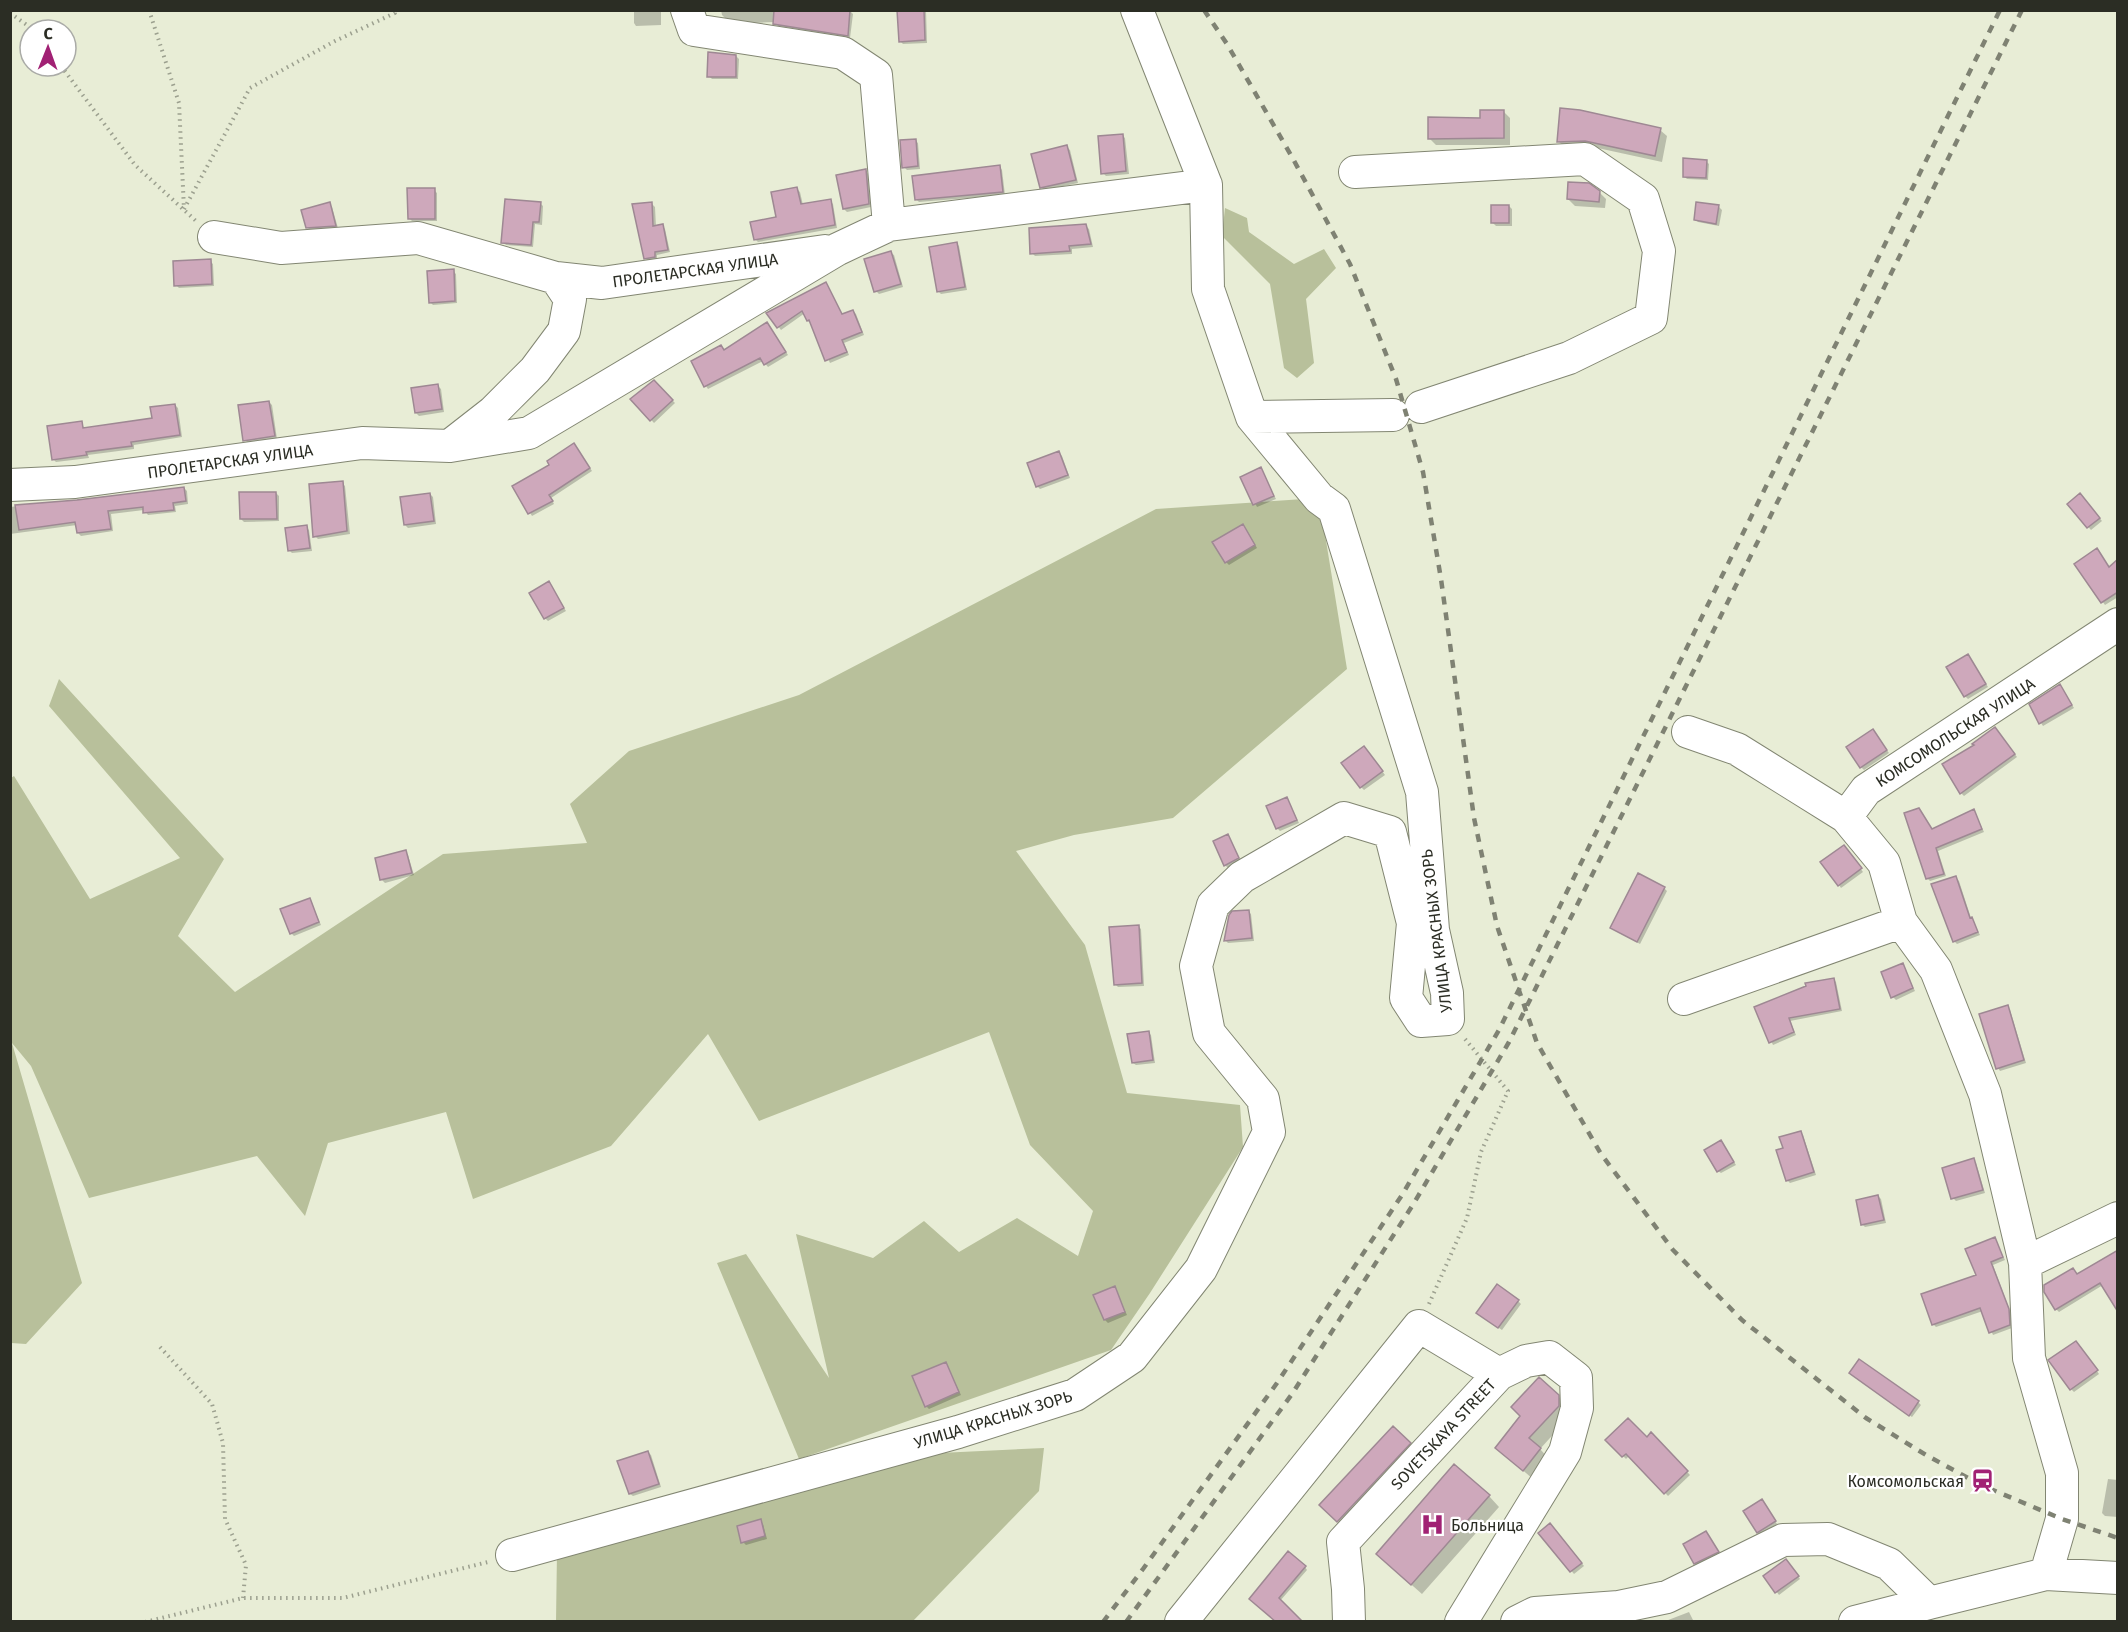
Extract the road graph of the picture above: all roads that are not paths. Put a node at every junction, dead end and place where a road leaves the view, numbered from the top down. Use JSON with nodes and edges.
{"nodes":[{"id":1,"x":687,"y":10,"type":"edge"},
{"id":2,"x":1137,"y":10,"type":"edge"},
{"id":3,"x":1355,"y":172,"type":"dead end"},
{"id":4,"x":1206,"y":185,"type":"junction"},
{"id":5,"x":890,"y":225,"type":"junction"},
{"id":6,"x":214,"y":237,"type":"road end"},
{"id":7,"x":838,"y":249,"type":"junction"},
{"id":8,"x":556,"y":278,"type":"junction"},
{"id":9,"x":1252,"y":417,"type":"junction"},
{"id":10,"x":450,"y":446,"type":"junction"},
{"id":11,"x":10,"y":485,"type":"edge"},
{"id":12,"x":2118,"y":624,"type":"edge"},
{"id":13,"x":1688,"y":732,"type":"dead end"},
{"id":14,"x":1846,"y":817,"type":"junction"},
{"id":15,"x":1901,"y":922,"type":"junction"},
{"id":16,"x":1684,"y":999,"type":"dead end"},
{"id":17,"x":2118,"y":1218,"type":"edge"},
{"id":18,"x":2025,"y":1263,"type":"junction"},
{"id":19,"x":1499,"y":1374,"type":"junction"},
{"id":20,"x":512,"y":1555,"type":"road end"},
{"id":21,"x":2046,"y":1574,"type":"junction"},
{"id":22,"x":2118,"y":1578,"type":"edge"},
{"id":23,"x":1929,"y":1603,"type":"junction"},
{"id":24,"x":1181,"y":1622,"type":"edge"},
{"id":25,"x":1349,"y":1622,"type":"edge"},
{"id":26,"x":1461,"y":1622,"type":"edge"},
{"id":27,"x":1517,"y":1622,"type":"edge"},
{"id":28,"x":1855,"y":1622,"type":"edge"}],
"edges":[{"from":1,"to":5,"type":"street"},
{"from":2,"to":4,"type":"street"},
{"from":3,"to":9,"type":"street"},
{"from":4,"to":5,"type":"street","name":"ПРОЛЕТАРСКАЯ УЛИЦА"},
{"from":4,"to":9,"type":"street"},
{"from":5,"to":7,"type":"street","name":"ПРОЛЕТАРСКАЯ УЛИЦА"},
{"from":6,"to":8,"type":"street","name":"ПРОЛЕТАРСКАЯ УЛИЦА"},
{"from":7,"to":8,"type":"street","name":"ПРОЛЕТАРСКАЯ УЛИЦА"},
{"from":7,"to":10,"type":"street","name":"ПРОЛЕТАРСКАЯ УЛИЦА"},
{"from":8,"to":10,"type":"street"},
{"from":9,"to":20,"type":"street","name":"УЛИЦА КРАСНЫХ ЗОРЬ"},
{"from":10,"to":11,"type":"street","name":"ПРОЛЕТАРСКАЯ УЛИЦА"},
{"from":12,"to":14,"type":"street","name":"КОМСОМОЛЬСКАЯ УЛИЦА"},
{"from":13,"to":14,"type":"street"},
{"from":14,"to":15,"type":"street"},
{"from":15,"to":16,"type":"street"},
{"from":15,"to":18,"type":"street"},
{"from":17,"to":18,"type":"street"},
{"from":18,"to":21,"type":"street"},
{"from":19,"to":24,"type":"street"},
{"from":19,"to":25,"type":"street","name":"SOVETSKAYA STREET"},
{"from":19,"to":26,"type":"street","name":"SOVETSKAYA STREET"},
{"from":21,"to":22,"type":"street"},
{"from":21,"to":23,"type":"street"},
{"from":23,"to":27,"type":"street"},
{"from":23,"to":28,"type":"street"}]}
